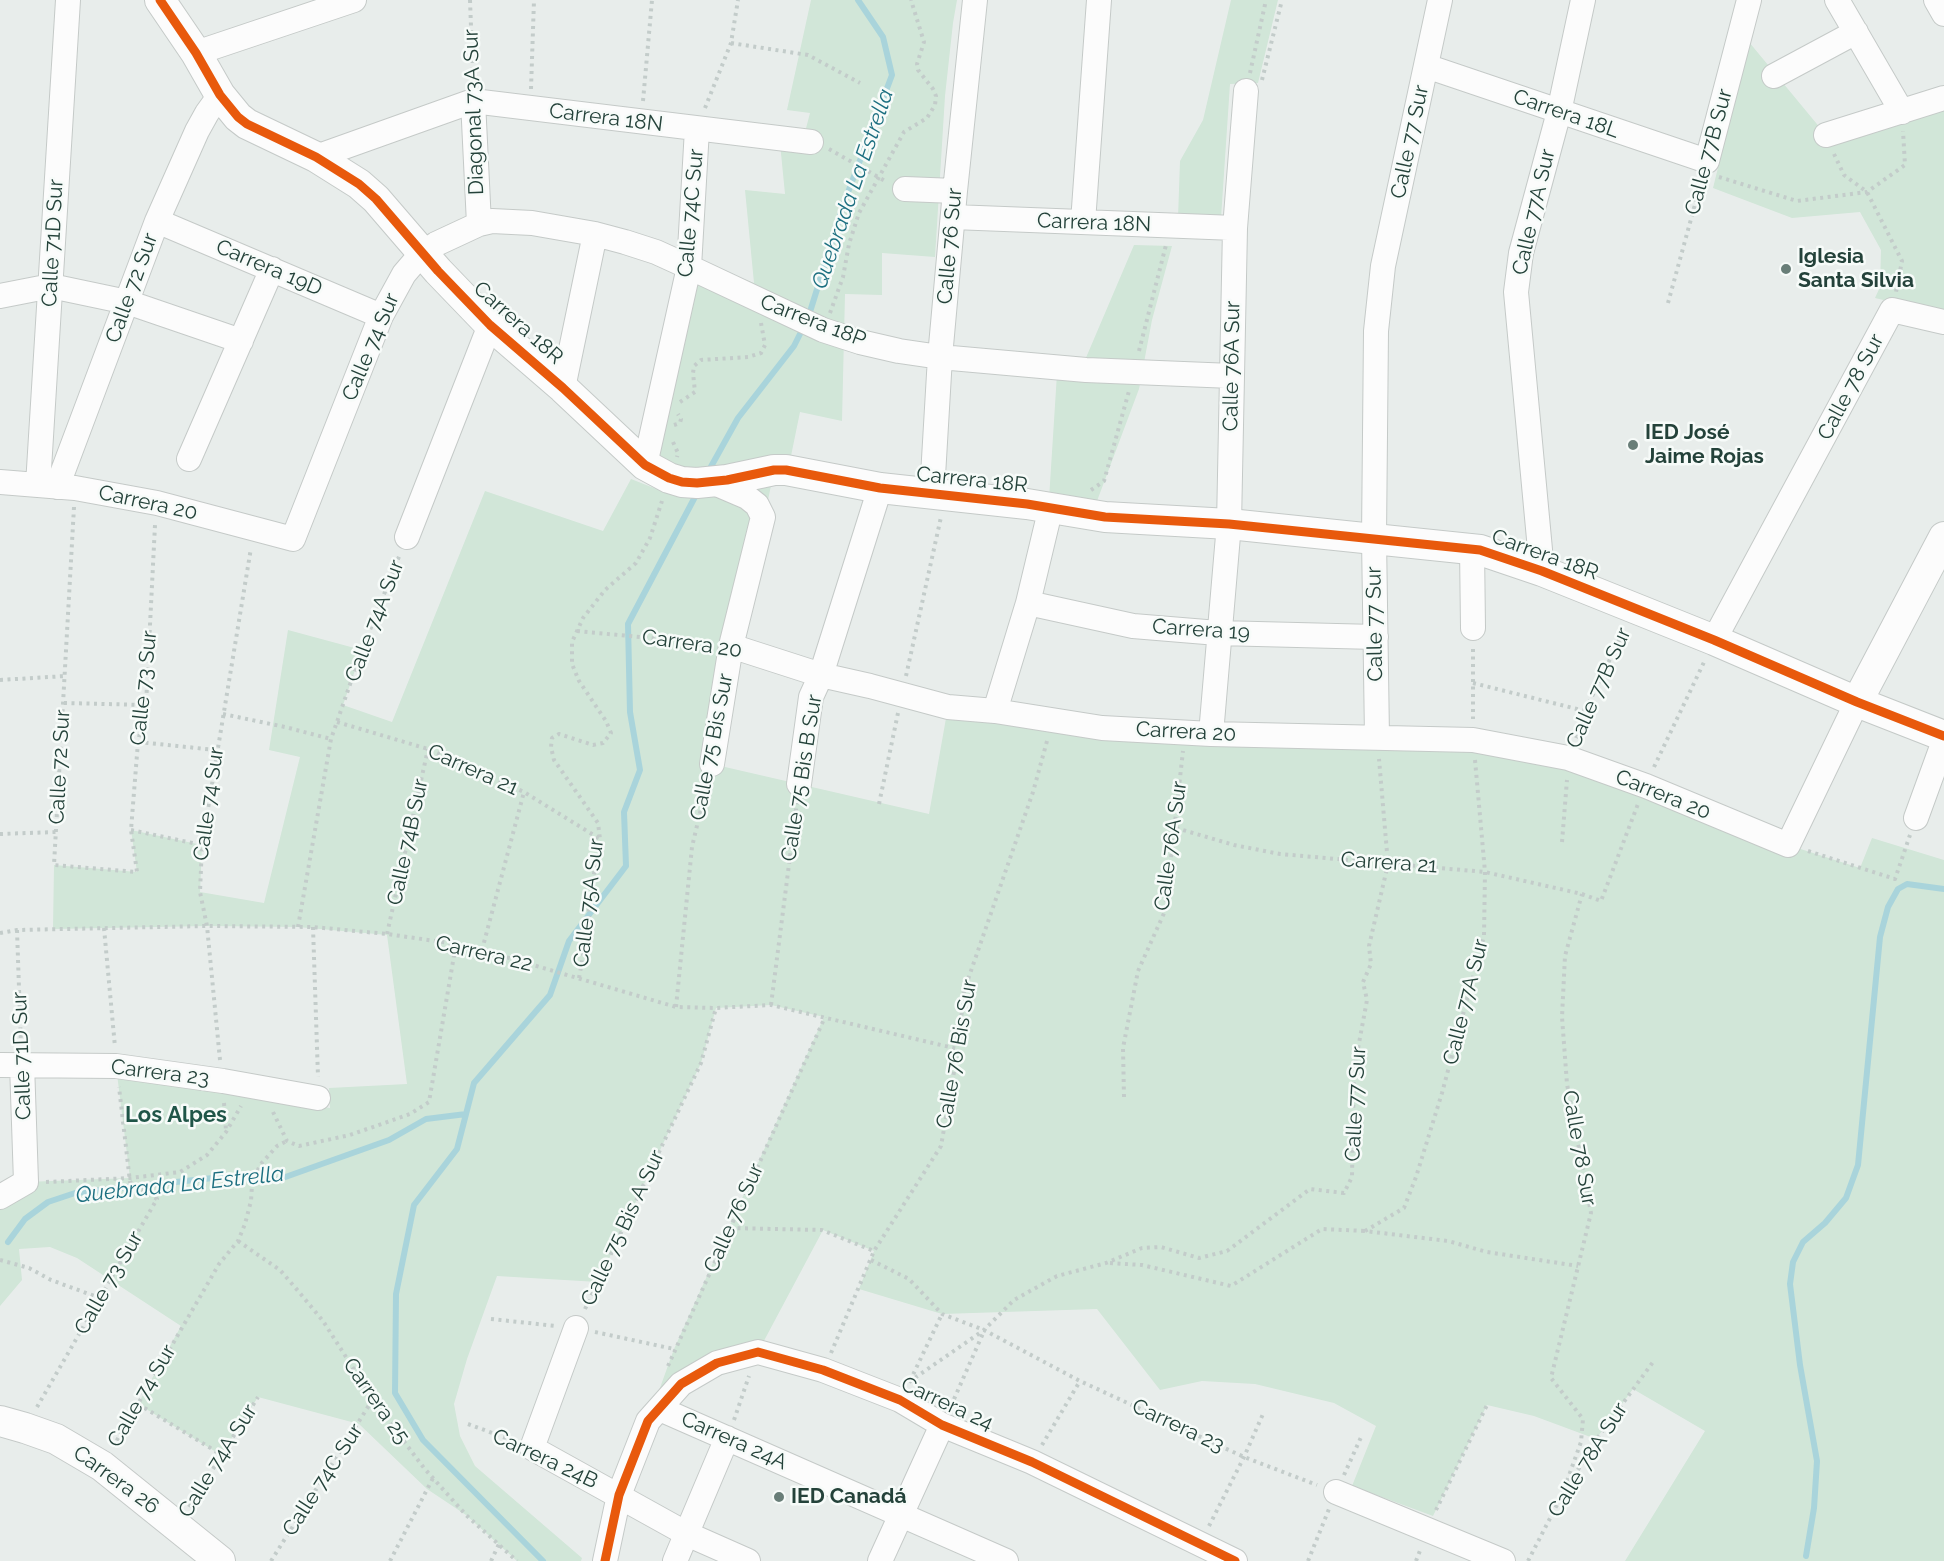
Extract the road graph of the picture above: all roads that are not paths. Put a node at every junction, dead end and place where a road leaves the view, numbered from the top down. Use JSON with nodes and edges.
{"nodes":[{"id":1,"x":68,"y":0,"type":"edge"},
{"id":2,"x":160,"y":0,"type":"edge"},
{"id":3,"x":354,"y":0,"type":"edge"},
{"id":4,"x":975,"y":0,"type":"edge"},
{"id":5,"x":1099,"y":0,"type":"edge"},
{"id":6,"x":1440,"y":0,"type":"edge"},
{"id":7,"x":1583,"y":0,"type":"edge"},
{"id":8,"x":1749,"y":0,"type":"edge"},
{"id":9,"x":1838,"y":0,"type":"edge"},
{"id":10,"x":1936,"y":0,"type":"edge"},
{"id":11,"x":1944,"y":14,"type":"edge"},
{"id":12,"x":1856,"y":32,"type":"junction"},
{"id":13,"x":196,"y":52,"type":"junction"},
{"id":14,"x":1426,"y":66,"type":"junction"},
{"id":15,"x":1774,"y":76,"type":"dead end"},
{"id":16,"x":1246,"y":91,"type":"road end"},
{"id":17,"x":220,"y":95,"type":"junction"},
{"id":18,"x":1944,"y":98,"type":"edge"},
{"id":19,"x":473,"y":101,"type":"junction"},
{"id":20,"x":1559,"y":112,"type":"junction"},
{"id":21,"x":1902,"y":112,"type":"junction"},
{"id":22,"x":697,"y":129,"type":"junction"},
{"id":23,"x":1826,"y":135,"type":"road end"},
{"id":24,"x":811,"y":142,"type":"dead end"},
{"id":25,"x":316,"y":157,"type":"junction"},
{"id":26,"x":1705,"y":166,"type":"joint"},
{"id":27,"x":905,"y":189,"type":"dead end"},
{"id":28,"x":955,"y":191,"type":"junction"},
{"id":29,"x":953,"y":218,"type":"junction"},
{"id":30,"x":157,"y":221,"type":"junction"},
{"id":31,"x":1083,"y":222,"type":"junction"},
{"id":32,"x":479,"y":224,"type":"junction"},
{"id":33,"x":1235,"y":228,"type":"junction"},
{"id":34,"x":595,"y":234,"type":"junction"},
{"id":35,"x":422,"y":254,"type":"junction"},
{"id":36,"x":689,"y":267,"type":"junction"},
{"id":37,"x":272,"y":270,"type":"junction"},
{"id":38,"x":51,"y":286,"type":"junction"},
{"id":39,"x":0,"y":296,"type":"edge"},
{"id":40,"x":127,"y":302,"type":"junction"},
{"id":41,"x":381,"y":316,"type":"junction"},
{"id":42,"x":1944,"y":322,"type":"edge"},
{"id":43,"x":490,"y":325,"type":"junction"},
{"id":44,"x":241,"y":341,"type":"junction"},
{"id":45,"x":940,"y":357,"type":"junction"},
{"id":46,"x":1232,"y":376,"type":"junction"},
{"id":47,"x":563,"y":388,"type":"junction"},
{"id":48,"x":189,"y":459,"type":"dead end"},
{"id":49,"x":657,"y":471,"type":"junction"},
{"id":50,"x":0,"y":482,"type":"edge"},
{"id":51,"x":712,"y":482,"type":"junction"},
{"id":52,"x":57,"y":487,"type":"junction"},
{"id":53,"x":880,"y":488,"type":"junction"},
{"id":54,"x":939,"y":494,"type":"junction"},
{"id":55,"x":1051,"y":507,"type":"junction"},
{"id":56,"x":1229,"y":524,"type":"junction"},
{"id":57,"x":407,"y":537,"type":"road end"},
{"id":58,"x":1944,"y":537,"type":"edge"},
{"id":59,"x":1374,"y":538,"type":"junction"},
{"id":60,"x":293,"y":539,"type":"joint"},
{"id":61,"x":1472,"y":548,"type":"junction"},
{"id":62,"x":1936,"y":570,"type":"edge"},
{"id":63,"x":1542,"y":571,"type":"junction"},
{"id":64,"x":1028,"y":603,"type":"junction"},
{"id":65,"x":1473,"y":628,"type":"road end"},
{"id":66,"x":1218,"y":633,"type":"junction"},
{"id":67,"x":1376,"y":636,"type":"junction"},
{"id":68,"x":1714,"y":640,"type":"junction"},
{"id":69,"x":731,"y":646,"type":"junction"},
{"id":70,"x":821,"y":675,"type":"junction"},
{"id":71,"x":1857,"y":702,"type":"junction"},
{"id":72,"x":995,"y":711,"type":"junction"},
{"id":73,"x":1211,"y":734,"type":"junction"},
{"id":74,"x":1944,"y":736,"type":"edge"},
{"id":75,"x":1377,"y":737,"type":"junction"},
{"id":76,"x":1944,"y":741,"type":"edge"},
{"id":77,"x":711,"y":764,"type":"road end"},
{"id":78,"x":799,"y":784,"type":"road end"},
{"id":79,"x":1916,"y":818,"type":"road end"},
{"id":80,"x":11,"y":1065,"type":"edge"},
{"id":81,"x":318,"y":1098,"type":"road end"},
{"id":82,"x":0,"y":1197,"type":"edge"},
{"id":83,"x":576,"y":1328,"type":"road end"},
{"id":84,"x":654,"y":1415,"type":"junction"},
{"id":85,"x":12,"y":1424,"type":"edge"},
{"id":86,"x":942,"y":1425,"type":"junction"},
{"id":87,"x":728,"y":1438,"type":"junction"},
{"id":88,"x":532,"y":1448,"type":"joint"},
{"id":89,"x":1336,"y":1492,"type":"road end"},
{"id":90,"x":619,"y":1495,"type":"junction"},
{"id":91,"x":901,"y":1515,"type":"junction"},
{"id":92,"x":687,"y":1534,"type":"junction"},
{"id":93,"x":1196,"y":1553,"type":"edge"},
{"id":94,"x":220,"y":1561,"type":"edge"},
{"id":95,"x":604,"y":1561,"type":"edge"},
{"id":96,"x":675,"y":1561,"type":"edge"},
{"id":97,"x":748,"y":1561,"type":"edge"},
{"id":98,"x":880,"y":1561,"type":"edge"},
{"id":99,"x":1006,"y":1561,"type":"edge"},
{"id":100,"x":1235,"y":1561,"type":"edge"},
{"id":101,"x":1503,"y":1561,"type":"edge"}],
"edges":[{"from":1,"to":38,"type":"street","name":"Calle 71D Sur"},
{"from":2,"to":13,"type":"street","name":"Carrera 18R"},
{"from":3,"to":13,"type":"street"},
{"from":4,"to":28,"type":"street","name":"Calle 76 Sur"},
{"from":5,"to":31,"type":"street"},
{"from":6,"to":14,"type":"street","name":"Calle 77 Sur"},
{"from":7,"to":20,"type":"street","name":"Calle 77A Sur"},
{"from":8,"to":26,"type":"street","name":"Calle 77B Sur"},
{"from":9,"to":12,"type":"street"},
{"from":10,"to":11,"type":"street"},
{"from":12,"to":15,"type":"street"},
{"from":12,"to":21,"type":"street"},
{"from":13,"to":17,"type":"street","name":"Carrera 18R"},
{"from":14,"to":20,"type":"street","name":"Carrera 18L"},
{"from":14,"to":59,"type":"street","name":"Calle 77 Sur"},
{"from":16,"to":33,"type":"street","name":"Calle 76A Sur"},
{"from":17,"to":25,"type":"street","name":"Carrera 18R"},
{"from":17,"to":30,"type":"street","name":"Calle 72 Sur"},
{"from":18,"to":21,"type":"street"},
{"from":19,"to":22,"type":"street","name":"Carrera 18N"},
{"from":19,"to":25,"type":"street"},
{"from":19,"to":32,"type":"street","name":"Diagonal 73A Sur"},
{"from":20,"to":26,"type":"street","name":"Carrera 18L"},
{"from":20,"to":63,"type":"street","name":"Calle 77A Sur"},
{"from":21,"to":23,"type":"street"},
{"from":22,"to":24,"type":"street","name":"Carrera 18N"},
{"from":22,"to":36,"type":"street","name":"Calle 74C Sur"},
{"from":25,"to":35,"type":"street","name":"Carrera 18R"},
{"from":27,"to":28,"type":"street"},
{"from":28,"to":29,"type":"street","name":"Calle 76 Sur"},
{"from":29,"to":31,"type":"street","name":"Carrera 18N"},
{"from":29,"to":45,"type":"street","name":"Calle 76 Sur"},
{"from":30,"to":37,"type":"street","name":"Carrera 19D"},
{"from":30,"to":40,"type":"street","name":"Calle 72 Sur"},
{"from":31,"to":33,"type":"street","name":"Carrera 18N"},
{"from":32,"to":34,"type":"street","name":"Carrera 18P"},
{"from":32,"to":35,"type":"street","name":"Calle 74 Sur"},
{"from":33,"to":46,"type":"street","name":"Calle 76A Sur"},
{"from":34,"to":36,"type":"street","name":"Carrera 18P"},
{"from":34,"to":47,"type":"street"},
{"from":35,"to":41,"type":"street","name":"Calle 74 Sur"},
{"from":35,"to":43,"type":"street","name":"Carrera 18R"},
{"from":36,"to":45,"type":"street","name":"Carrera 18P"},
{"from":36,"to":49,"type":"street","name":"Calle 74C Sur"},
{"from":37,"to":41,"type":"street","name":"Carrera 19D"},
{"from":37,"to":44,"type":"street"},
{"from":38,"to":39,"type":"street"},
{"from":38,"to":40,"type":"street"},
{"from":38,"to":52,"type":"street","name":"Calle 71D Sur"},
{"from":40,"to":44,"type":"street"},
{"from":40,"to":52,"type":"street","name":"Calle 72 Sur"},
{"from":41,"to":60,"type":"street","name":"Calle 74 Sur"},
{"from":42,"to":68,"type":"street","name":"Calle 78 Sur"},
{"from":43,"to":47,"type":"street","name":"Carrera 18R"},
{"from":43,"to":57,"type":"street","name":"Calle 74A Sur"},
{"from":44,"to":48,"type":"street"},
{"from":45,"to":46,"type":"street","name":"Carrera 18P"},
{"from":45,"to":54,"type":"street","name":"Calle 76 Sur"},
{"from":46,"to":56,"type":"street","name":"Calle 76A Sur"},
{"from":47,"to":49,"type":"street","name":"Carrera 18R"},
{"from":49,"to":51,"type":"street","name":"Carrera 18R"},
{"from":50,"to":52,"type":"street","name":"Carrera 20"},
{"from":51,"to":53,"type":"street","name":"Carrera 18R"},
{"from":51,"to":69,"type":"street","name":"Calle 75 Bis Sur"},
{"from":52,"to":60,"type":"street","name":"Carrera 20"},
{"from":53,"to":54,"type":"street","name":"Carrera 18R"},
{"from":53,"to":70,"type":"street","name":"Calle 75 Bis B Sur"},
{"from":54,"to":55,"type":"street","name":"Carrera 18R"},
{"from":55,"to":56,"type":"street","name":"Carrera 18R"},
{"from":55,"to":64,"type":"street"},
{"from":56,"to":59,"type":"street","name":"Carrera 18R"},
{"from":56,"to":66,"type":"street","name":"Calle 76A Sur"},
{"from":58,"to":62,"type":"street"},
{"from":59,"to":61,"type":"street","name":"Carrera 18R"},
{"from":59,"to":67,"type":"street","name":"Calle 77 Sur"},
{"from":61,"to":63,"type":"street","name":"Carrera 18R"},
{"from":61,"to":65,"type":"street"},
{"from":62,"to":71,"type":"street"},
{"from":63,"to":68,"type":"street","name":"Carrera 18R"},
{"from":64,"to":66,"type":"street","name":"Carrera 19"},
{"from":64,"to":72,"type":"street"},
{"from":66,"to":67,"type":"street","name":"Carrera 19"},
{"from":66,"to":73,"type":"street","name":"Calle 76A Sur"},
{"from":67,"to":75,"type":"street","name":"Calle 77 Sur"},
{"from":68,"to":71,"type":"street","name":"Carrera 18R"},
{"from":69,"to":70,"type":"street","name":"Carrera 20"},
{"from":69,"to":77,"type":"street","name":"Calle 75 Bis Sur"},
{"from":70,"to":72,"type":"street","name":"Carrera 20"},
{"from":70,"to":78,"type":"street","name":"Calle 75 Bis B Sur"},
{"from":71,"to":74,"type":"street","name":"Carrera 18R"},
{"from":71,"to":75,"type":"street","name":"Carrera 20"},
{"from":72,"to":73,"type":"street","name":"Carrera 20"},
{"from":73,"to":75,"type":"street","name":"Carrera 20"},
{"from":76,"to":79,"type":"street"},
{"from":80,"to":81,"type":"street","name":"Carrera 23"},
{"from":80,"to":82,"type":"street","name":"Calle 71D Sur"},
{"from":83,"to":88,"type":"street","name":"Calle 75 Bis A Sur"},
{"from":84,"to":86,"type":"street","name":"Carrera 24"},
{"from":84,"to":87,"type":"street","name":"Carrera 24A"},
{"from":84,"to":90,"type":"street"},
{"from":85,"to":94,"type":"street","name":"Carrera 26"},
{"from":86,"to":91,"type":"street"},
{"from":86,"to":93,"type":"street","name":"Carrera 24"},
{"from":87,"to":91,"type":"street","name":"Carrera 24A"},
{"from":87,"to":92,"type":"street"},
{"from":88,"to":90,"type":"street","name":"Carrera 24B"},
{"from":89,"to":101,"type":"street"},
{"from":90,"to":92,"type":"street","name":"Carrera 24B"},
{"from":90,"to":95,"type":"street"},
{"from":91,"to":98,"type":"street"},
{"from":91,"to":99,"type":"street","name":"Carrera 24A"},
{"from":92,"to":96,"type":"street"},
{"from":92,"to":97,"type":"street","name":"Carrera 24B"},
{"from":93,"to":100,"type":"street","name":"Carrera 24"}]}
